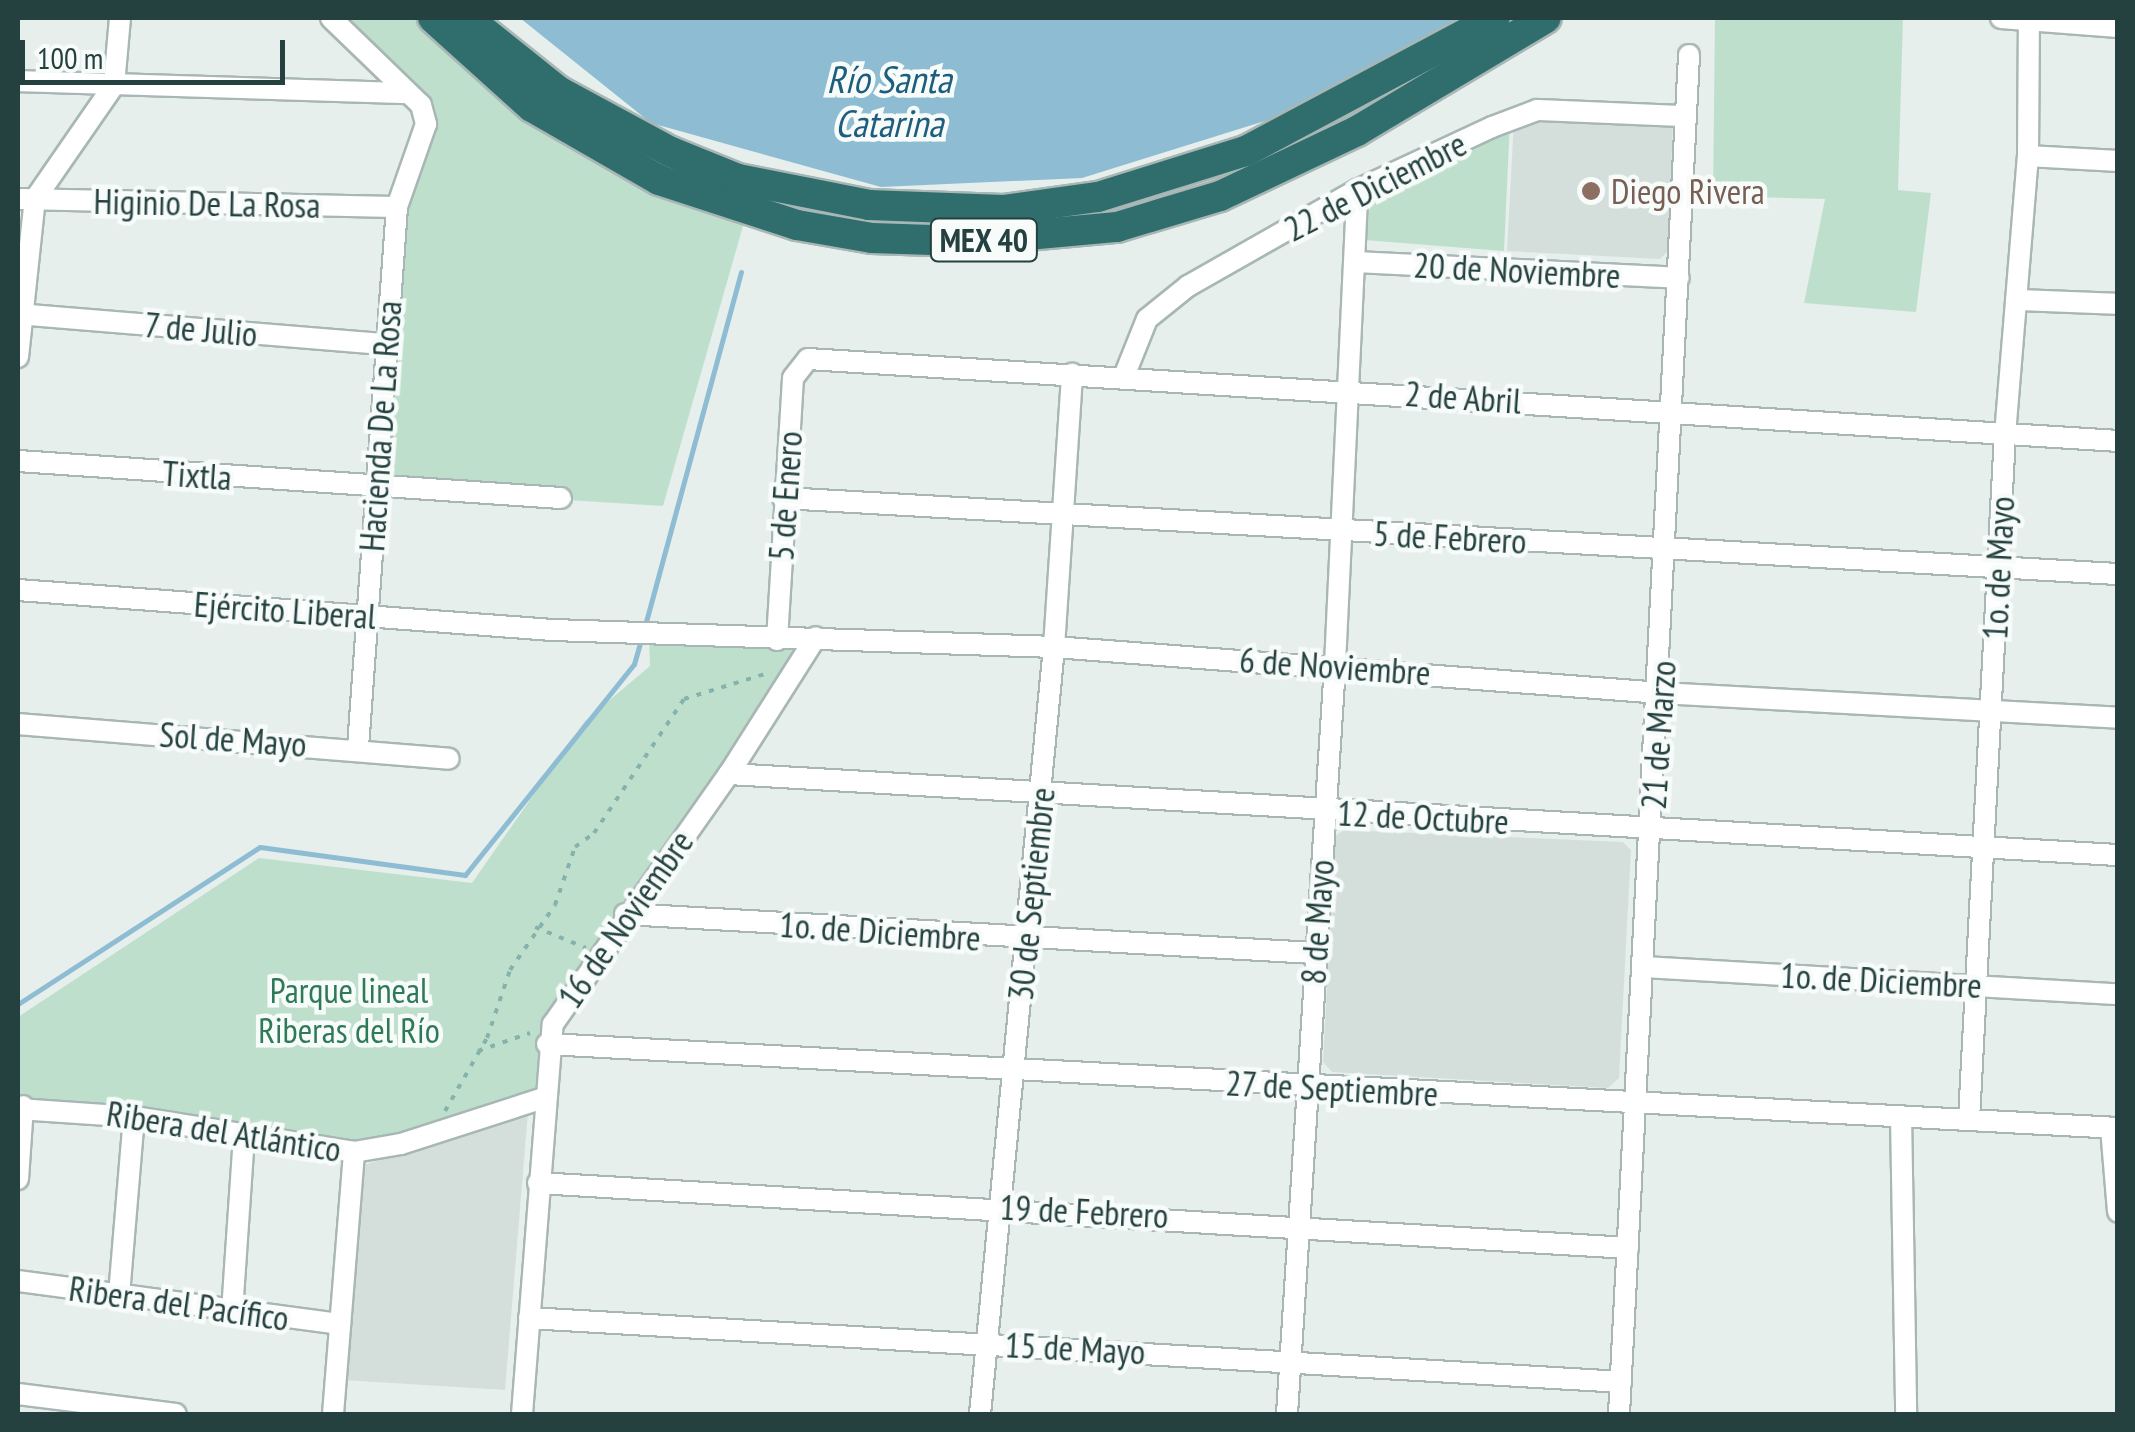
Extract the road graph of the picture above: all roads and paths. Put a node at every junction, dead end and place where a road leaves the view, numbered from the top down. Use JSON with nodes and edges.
{"nodes":[{"id":1,"x":120,"y":18,"type":"edge"},
{"id":2,"x":331,"y":18,"type":"edge"},
{"id":3,"x":433,"y":18,"type":"edge"},
{"id":4,"x":467,"y":18,"type":"edge"},
{"id":5,"x":1495,"y":18,"type":"edge"},
{"id":6,"x":1546,"y":18,"type":"edge"},
{"id":7,"x":2001,"y":18,"type":"edge"},
{"id":8,"x":2029,"y":19,"type":"edge"},
{"id":9,"x":2118,"y":27,"type":"edge"},
{"id":10,"x":1689,"y":55,"type":"dead end"},
{"id":11,"x":18,"y":81,"type":"edge"},
{"id":12,"x":114,"y":85,"type":"junction"},
{"id":13,"x":407,"y":92,"type":"junction"},
{"id":14,"x":1683,"y":116,"type":"junction"},
{"id":15,"x":2028,"y":156,"type":"junction"},
{"id":16,"x":2118,"y":161,"type":"edge"},
{"id":17,"x":1357,"y":190,"type":"junction"},
{"id":18,"x":26,"y":199,"type":"edge"},
{"id":19,"x":397,"y":207,"type":"junction"},
{"id":20,"x":1355,"y":262,"type":"junction"},
{"id":21,"x":1679,"y":278,"type":"junction"},
{"id":22,"x":2016,"y":300,"type":"junction"},
{"id":23,"x":2118,"y":304,"type":"edge"},
{"id":24,"x":19,"y":315,"type":"edge"},
{"id":25,"x":385,"y":344,"type":"junction"},
{"id":26,"x":18,"y":357,"type":"edge"},
{"id":27,"x":808,"y":359,"type":"joint"},
{"id":28,"x":1072,"y":374,"type":"junction"},
{"id":29,"x":1126,"y":374,"type":"junction"},
{"id":30,"x":1344,"y":390,"type":"junction"},
{"id":31,"x":1675,"y":410,"type":"junction"},
{"id":32,"x":2006,"y":435,"type":"junction"},
{"id":33,"x":2118,"y":441,"type":"edge"},
{"id":34,"x":18,"y":461,"type":"edge"},
{"id":35,"x":376,"y":488,"type":"junction"},
{"id":36,"x":561,"y":498,"type":"dead end"},
{"id":37,"x":783,"y":498,"type":"junction"},
{"id":38,"x":1064,"y":513,"type":"junction"},
{"id":39,"x":1338,"y":530,"type":"junction"},
{"id":40,"x":1668,"y":549,"type":"junction"},
{"id":41,"x":1998,"y":567,"type":"junction"},
{"id":42,"x":2118,"y":574,"type":"edge"},
{"id":43,"x":18,"y":590,"type":"edge"},
{"id":44,"x":364,"y":616,"type":"junction"},
{"id":45,"x":553,"y":630,"type":"joint"},
{"id":46,"x":816,"y":637,"type":"junction"},
{"id":47,"x":776,"y":640,"type":"junction"},
{"id":48,"x":1054,"y":647,"type":"junction"},
{"id":49,"x":1335,"y":665,"type":"junction"},
{"id":50,"x":795,"y":669,"type":"junction"},
{"id":51,"x":1661,"y":693,"type":"junction"},
{"id":52,"x":1990,"y":712,"type":"junction"},
{"id":53,"x":2118,"y":718,"type":"edge"},
{"id":54,"x":18,"y":724,"type":"edge"},
{"id":55,"x":358,"y":748,"type":"junction"},
{"id":56,"x":448,"y":758,"type":"dead end"},
{"id":57,"x":729,"y":774,"type":"junction"},
{"id":58,"x":1041,"y":796,"type":"junction"},
{"id":59,"x":1324,"y":811,"type":"junction"},
{"id":60,"x":1652,"y":829,"type":"junction"},
{"id":61,"x":1984,"y":848,"type":"junction"},
{"id":62,"x":2118,"y":855,"type":"edge"},
{"id":63,"x":626,"y":914,"type":"junction"},
{"id":64,"x":534,"y":927,"type":"junction"},
{"id":65,"x":1024,"y":940,"type":"junction"},
{"id":66,"x":597,"y":953,"type":"junction"},
{"id":67,"x":1315,"y":954,"type":"junction"},
{"id":68,"x":1644,"y":967,"type":"junction"},
{"id":69,"x":1974,"y":984,"type":"junction"},
{"id":70,"x":2118,"y":994,"type":"edge"},
{"id":71,"x":550,"y":1034,"type":"junction"},
{"id":72,"x":478,"y":1051,"type":"junction"},
{"id":73,"x":1014,"y":1070,"type":"junction"},
{"id":74,"x":1307,"y":1088,"type":"junction"},
{"id":75,"x":543,"y":1098,"type":"junction"},
{"id":76,"x":1637,"y":1104,"type":"junction"},
{"id":77,"x":20,"y":1107,"type":"edge"},
{"id":78,"x":1901,"y":1116,"type":"junction"},
{"id":79,"x":134,"y":1117,"type":"junction"},
{"id":80,"x":1968,"y":1119,"type":"junction"},
{"id":81,"x":2114,"y":1128,"type":"edge"},
{"id":82,"x":435,"y":1133,"type":"junction"},
{"id":83,"x":244,"y":1134,"type":"junction"},
{"id":84,"x":354,"y":1152,"type":"junction"},
{"id":85,"x":18,"y":1179,"type":"edge"},
{"id":86,"x":538,"y":1184,"type":"junction"},
{"id":87,"x":1000,"y":1206,"type":"junction"},
{"id":88,"x":2118,"y":1212,"type":"edge"},
{"id":89,"x":1299,"y":1224,"type":"junction"},
{"id":90,"x":1628,"y":1248,"type":"junction"},
{"id":91,"x":18,"y":1281,"type":"edge"},
{"id":92,"x":118,"y":1295,"type":"junction"},
{"id":93,"x":232,"y":1312,"type":"junction"},
{"id":94,"x":529,"y":1318,"type":"junction"},
{"id":95,"x":340,"y":1324,"type":"junction"},
{"id":96,"x":987,"y":1343,"type":"junction"},
{"id":97,"x":1292,"y":1360,"type":"junction"},
{"id":98,"x":1621,"y":1382,"type":"junction"},
{"id":99,"x":18,"y":1394,"type":"edge"},
{"id":100,"x":176,"y":1414,"type":"edge"},
{"id":101,"x":333,"y":1414,"type":"edge"},
{"id":102,"x":522,"y":1414,"type":"edge"},
{"id":103,"x":980,"y":1414,"type":"edge"},
{"id":104,"x":1287,"y":1414,"type":"edge"},
{"id":105,"x":1620,"y":1414,"type":"edge"},
{"id":106,"x":1906,"y":1414,"type":"edge"}],
"edges":[{"from":1,"to":12,"type":"street"},
{"from":2,"to":13,"type":"street"},
{"from":3,"to":6,"type":"highway","number":"MEX 40"},
{"from":4,"to":5,"type":"highway","number":"MEX 40"},
{"from":7,"to":8,"type":"street"},
{"from":8,"to":9,"type":"street"},
{"from":8,"to":15,"type":"street","name":"1o. de Mayo"},
{"from":10,"to":14,"type":"street","name":"21 de Marzo"},
{"from":11,"to":12,"type":"street"},
{"from":12,"to":13,"type":"street"},
{"from":12,"to":18,"type":"street"},
{"from":13,"to":19,"type":"street","name":"Hacienda De La Rosa"},
{"from":14,"to":17,"type":"street","name":"22 de Diciembre"},
{"from":14,"to":21,"type":"street","name":"21 de Marzo"},
{"from":15,"to":16,"type":"street"},
{"from":15,"to":22,"type":"street","name":"1o. de Mayo"},
{"from":17,"to":20,"type":"street","name":"8 de Mayo"},
{"from":17,"to":29,"type":"street","name":"22 de Diciembre"},
{"from":18,"to":19,"type":"street","name":"Higinio De La Rosa"},
{"from":18,"to":24,"type":"street"},
{"from":19,"to":25,"type":"street","name":"Hacienda De La Rosa"},
{"from":20,"to":21,"type":"street","name":"20 de Noviembre"},
{"from":20,"to":30,"type":"street","name":"8 de Mayo"},
{"from":21,"to":31,"type":"street","name":"21 de Marzo"},
{"from":22,"to":23,"type":"street"},
{"from":22,"to":32,"type":"street","name":"1o. de Mayo"},
{"from":24,"to":25,"type":"street","name":"7 de Julio"},
{"from":24,"to":26,"type":"street"},
{"from":25,"to":35,"type":"street","name":"Hacienda De La Rosa"},
{"from":27,"to":28,"type":"street","name":"2 de Abril"},
{"from":27,"to":37,"type":"street","name":"5 de Enero"},
{"from":28,"to":29,"type":"street","name":"2 de Abril"},
{"from":28,"to":38,"type":"street","name":"30 de Septiembre"},
{"from":29,"to":30,"type":"street","name":"2 de Abril"},
{"from":30,"to":31,"type":"street","name":"2 de Abril"},
{"from":30,"to":39,"type":"street","name":"8 de Mayo"},
{"from":31,"to":32,"type":"street","name":"2 de Abril"},
{"from":31,"to":40,"type":"street","name":"21 de Marzo"},
{"from":32,"to":33,"type":"street","name":"2 de Abril"},
{"from":32,"to":41,"type":"street","name":"1o. de Mayo"},
{"from":34,"to":35,"type":"street","name":"Tixtla"},
{"from":35,"to":36,"type":"street","name":"Tixtla"},
{"from":35,"to":44,"type":"street","name":"Hacienda De La Rosa"},
{"from":37,"to":38,"type":"street","name":"5 de Febrero"},
{"from":37,"to":47,"type":"street","name":"5 de Enero"},
{"from":38,"to":39,"type":"street","name":"5 de Febrero"},
{"from":38,"to":48,"type":"street","name":"30 de Septiembre"},
{"from":39,"to":40,"type":"street","name":"5 de Febrero"},
{"from":39,"to":49,"type":"street","name":"8 de Mayo"},
{"from":40,"to":41,"type":"street","name":"5 de Febrero"},
{"from":40,"to":51,"type":"street","name":"21 de Marzo"},
{"from":41,"to":42,"type":"street","name":"5 de Febrero"},
{"from":41,"to":52,"type":"street","name":"1o. de Mayo"},
{"from":43,"to":44,"type":"street","name":"Ejército Liberal"},
{"from":44,"to":45,"type":"street","name":"Ejército Liberal"},
{"from":44,"to":55,"type":"street","name":"Hacienda De La Rosa"},
{"from":45,"to":47,"type":"street","name":"6 de Noviembre"},
{"from":46,"to":47,"type":"street","name":"6 de Noviembre"},
{"from":46,"to":48,"type":"street","name":"6 de Noviembre"},
{"from":46,"to":50,"type":"street","name":"16 de Noviembre"},
{"from":48,"to":49,"type":"street","name":"6 de Noviembre"},
{"from":48,"to":58,"type":"street","name":"30 de Septiembre"},
{"from":49,"to":51,"type":"street","name":"6 de Noviembre"},
{"from":49,"to":59,"type":"street","name":"8 de Mayo"},
{"from":50,"to":57,"type":"street","name":"16 de Noviembre"},
{"from":50,"to":64,"type":"path"},
{"from":51,"to":52,"type":"street","name":"6 de Noviembre"},
{"from":51,"to":60,"type":"street","name":"21 de Marzo"},
{"from":52,"to":53,"type":"street","name":"6 de Noviembre"},
{"from":52,"to":61,"type":"street","name":"1o. de Mayo"},
{"from":54,"to":55,"type":"street","name":"Sol de Mayo"},
{"from":55,"to":56,"type":"street","name":"Sol de Mayo"},
{"from":57,"to":58,"type":"street","name":"12 de Octubre"},
{"from":57,"to":63,"type":"street","name":"16 de Noviembre"},
{"from":58,"to":59,"type":"street","name":"12 de Octubre"},
{"from":58,"to":65,"type":"street","name":"30 de Septiembre"},
{"from":59,"to":60,"type":"street","name":"12 de Octubre"},
{"from":59,"to":67,"type":"street","name":"8 de Mayo"},
{"from":60,"to":61,"type":"street","name":"12 de Octubre"},
{"from":60,"to":68,"type":"street","name":"21 de Marzo"},
{"from":61,"to":62,"type":"street","name":"12 de Octubre"},
{"from":61,"to":69,"type":"street","name":"1o. de Mayo"},
{"from":63,"to":65,"type":"street","name":"1o. de Diciembre"},
{"from":63,"to":66,"type":"street","name":"16 de Noviembre"},
{"from":64,"to":66,"type":"path"},
{"from":64,"to":72,"type":"path"},
{"from":65,"to":67,"type":"street","name":"1o. de Diciembre"},
{"from":65,"to":73,"type":"street","name":"30 de Septiembre"},
{"from":66,"to":71,"type":"street","name":"16 de Noviembre"},
{"from":67,"to":74,"type":"street","name":"8 de Mayo"},
{"from":68,"to":69,"type":"street","name":"1o. de Diciembre"},
{"from":68,"to":76,"type":"street","name":"21 de Marzo"},
{"from":69,"to":70,"type":"street","name":"1o. de Diciembre"},
{"from":69,"to":80,"type":"street","name":"1o. de Mayo"},
{"from":71,"to":72,"type":"path"},
{"from":71,"to":73,"type":"street","name":"27 de Septiembre"},
{"from":71,"to":75,"type":"street","name":"16 de Noviembre"},
{"from":72,"to":82,"type":"path"},
{"from":73,"to":74,"type":"street","name":"27 de Septiembre"},
{"from":73,"to":87,"type":"street","name":"30 de Septiembre"},
{"from":74,"to":76,"type":"street","name":"27 de Septiembre"},
{"from":74,"to":89,"type":"street","name":"8 de Mayo"},
{"from":75,"to":82,"type":"street","name":"Ribera del Atlántico"},
{"from":75,"to":86,"type":"street","name":"16 de Noviembre"},
{"from":76,"to":78,"type":"street","name":"27 de Septiembre"},
{"from":76,"to":90,"type":"street","name":"21 de Marzo"},
{"from":77,"to":79,"type":"street","name":"Ribera del Atlántico"},
{"from":77,"to":85,"type":"street"},
{"from":78,"to":80,"type":"street","name":"27 de Septiembre"},
{"from":78,"to":106,"type":"street"},
{"from":79,"to":83,"type":"street","name":"Ribera del Atlántico"},
{"from":79,"to":92,"type":"street"},
{"from":80,"to":81,"type":"street","name":"27 de Septiembre"},
{"from":81,"to":88,"type":"street"},
{"from":82,"to":84,"type":"street","name":"Ribera del Atlántico"},
{"from":83,"to":84,"type":"street","name":"Ribera del Atlántico"},
{"from":83,"to":93,"type":"street"},
{"from":84,"to":95,"type":"street"},
{"from":86,"to":87,"type":"street","name":"19 de Febrero"},
{"from":86,"to":94,"type":"street","name":"16 de Noviembre"},
{"from":87,"to":89,"type":"street","name":"19 de Febrero"},
{"from":87,"to":96,"type":"street","name":"30 de Septiembre"},
{"from":89,"to":90,"type":"street","name":"19 de Febrero"},
{"from":89,"to":97,"type":"street","name":"8 de Mayo"},
{"from":90,"to":98,"type":"street","name":"21 de Marzo"},
{"from":91,"to":92,"type":"street","name":"Ribera del Pacífico"},
{"from":92,"to":93,"type":"street","name":"Ribera del Pacífico"},
{"from":93,"to":95,"type":"street","name":"Ribera del Pacífico"},
{"from":94,"to":96,"type":"street","name":"15 de Mayo"},
{"from":94,"to":102,"type":"street","name":"16 de Noviembre"},
{"from":95,"to":101,"type":"street"},
{"from":96,"to":97,"type":"street","name":"15 de Mayo"},
{"from":96,"to":103,"type":"street","name":"30 de Septiembre"},
{"from":97,"to":98,"type":"street","name":"15 de Mayo"},
{"from":97,"to":104,"type":"street","name":"8 de Mayo"},
{"from":98,"to":105,"type":"street","name":"21 de Marzo"},
{"from":99,"to":100,"type":"street"}]}
